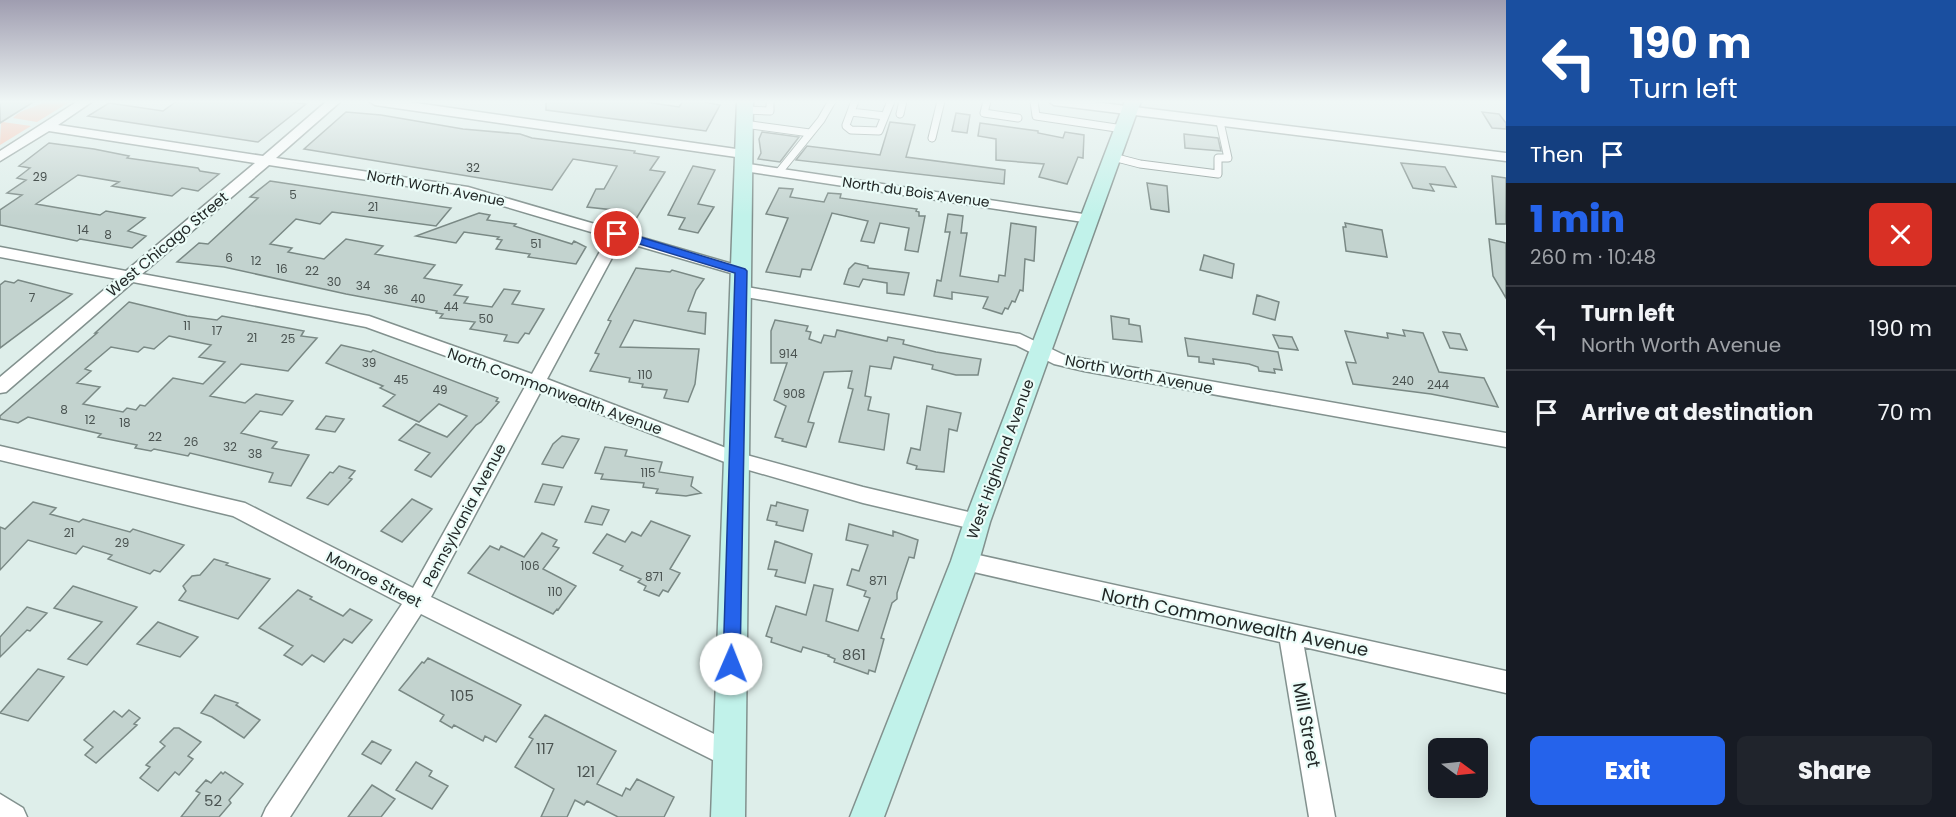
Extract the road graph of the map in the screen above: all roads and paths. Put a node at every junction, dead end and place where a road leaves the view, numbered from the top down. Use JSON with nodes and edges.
{"nodes":[{"id":1,"x":27,"y":139,"type":"edge"},
{"id":2,"x":127,"y":139,"type":"edge"},
{"id":3,"x":291,"y":139,"type":"edge"},
{"id":4,"x":609,"y":139,"type":"edge"},
{"id":5,"x":743,"y":139,"type":"edge"},
{"id":6,"x":807,"y":139,"type":"edge"},
{"id":7,"x":1119,"y":139,"type":"edge"},
{"id":8,"x":1224,"y":139,"type":"edge"},
{"id":9,"x":1360,"y":139,"type":"edge"},
{"id":10,"x":0,"y":157,"type":"edge"},
{"id":11,"x":1113,"y":157,"type":"junction"},
{"id":12,"x":1506,"y":157,"type":"edge"},
{"id":13,"x":267,"y":160,"type":"junction"},
{"id":14,"x":743,"y":161,"type":"junction"},
{"id":15,"x":779,"y":172,"type":"junction"},
{"id":16,"x":1090,"y":219,"type":"junction"},
{"id":17,"x":617,"y":234,"type":"junction"},
{"id":18,"x":0,"y":252,"type":"edge"},
{"id":19,"x":130,"y":276,"type":"junction"},
{"id":20,"x":741,"y":281,"type":"junction"},
{"id":21,"x":1042,"y":350,"type":"junction"},
{"id":22,"x":535,"y":383,"type":"junction"},
{"id":23,"x":0,"y":387,"type":"edge"},
{"id":24,"x":1506,"y":440,"type":"edge"},
{"id":25,"x":0,"y":453,"type":"edge"},
{"id":26,"x":735,"y":459,"type":"junction"},
{"id":27,"x":976,"y":522,"type":"junction"},
{"id":28,"x":964,"y":561,"type":"junction"},
{"id":29,"x":417,"y":601,"type":"junction"},
{"id":30,"x":1290,"y":633,"type":"junction"},
{"id":31,"x":1506,"y":682,"type":"edge"},
{"id":32,"x":730,"y":755,"type":"junction"},
{"id":33,"x":0,"y":807,"type":"edge"},
{"id":34,"x":14,"y":817,"type":"edge"},
{"id":35,"x":275,"y":817,"type":"edge"},
{"id":36,"x":728,"y":817,"type":"edge"},
{"id":37,"x":867,"y":817,"type":"edge"},
{"id":38,"x":1323,"y":817,"type":"edge"}],
"edges":[{"from":1,"to":10,"type":"street"},
{"from":2,"to":13,"type":"street","name":"North Worth Avenue"},
{"from":3,"to":13,"type":"street","name":"West Chicago Street"},
{"from":4,"to":14,"type":"street","name":"North du Bois Avenue"},
{"from":5,"to":14,"type":"main road"},
{"from":6,"to":15,"type":"lane"},
{"from":7,"to":11,"type":"main road","name":"West Highland Avenue"},
{"from":8,"to":11,"type":"lane"},
{"from":9,"to":12,"type":"street"},
{"from":11,"to":16,"type":"main road","name":"West Highland Avenue"},
{"from":13,"to":17,"type":"street","name":"North Worth Avenue"},
{"from":13,"to":19,"type":"street","name":"West Chicago Street"},
{"from":14,"to":15,"type":"street","name":"North du Bois Avenue"},
{"from":14,"to":20,"type":"main road"},
{"from":15,"to":16,"type":"street","name":"North du Bois Avenue"},
{"from":16,"to":21,"type":"main road","name":"West Highland Avenue"},
{"from":17,"to":20,"type":"street","name":"North Worth Avenue"},
{"from":17,"to":22,"type":"street","name":"Pennsylvania Avenue"},
{"from":18,"to":19,"type":"street","name":"North Commonwealth Avenue"},
{"from":19,"to":22,"type":"street","name":"North Commonwealth Avenue"},
{"from":19,"to":23,"type":"street","name":"West Chicago Street"},
{"from":20,"to":21,"type":"street","name":"North Worth Avenue"},
{"from":20,"to":26,"type":"main road"},
{"from":21,"to":24,"type":"street","name":"North Worth Avenue"},
{"from":21,"to":27,"type":"main road","name":"West Highland Avenue"},
{"from":22,"to":26,"type":"street","name":"North Commonwealth Avenue"},
{"from":22,"to":29,"type":"street","name":"Pennsylvania Avenue"},
{"from":25,"to":29,"type":"street","name":"Monroe Street"},
{"from":26,"to":27,"type":"street","name":"North Commonwealth Avenue"},
{"from":26,"to":32,"type":"main road"},
{"from":27,"to":28,"type":"main road","name":"West Highland Avenue"},
{"from":28,"to":30,"type":"street","name":"North Commonwealth Avenue"},
{"from":28,"to":37,"type":"main road","name":"West Highland Avenue"},
{"from":29,"to":32,"type":"street","name":"Monroe Street"},
{"from":29,"to":35,"type":"street","name":"Pennsylvania Avenue"},
{"from":30,"to":31,"type":"street","name":"North Commonwealth Avenue"},
{"from":30,"to":38,"type":"street","name":"Mill Street"},
{"from":32,"to":36,"type":"main road"},
{"from":33,"to":34,"type":"street"}]}
